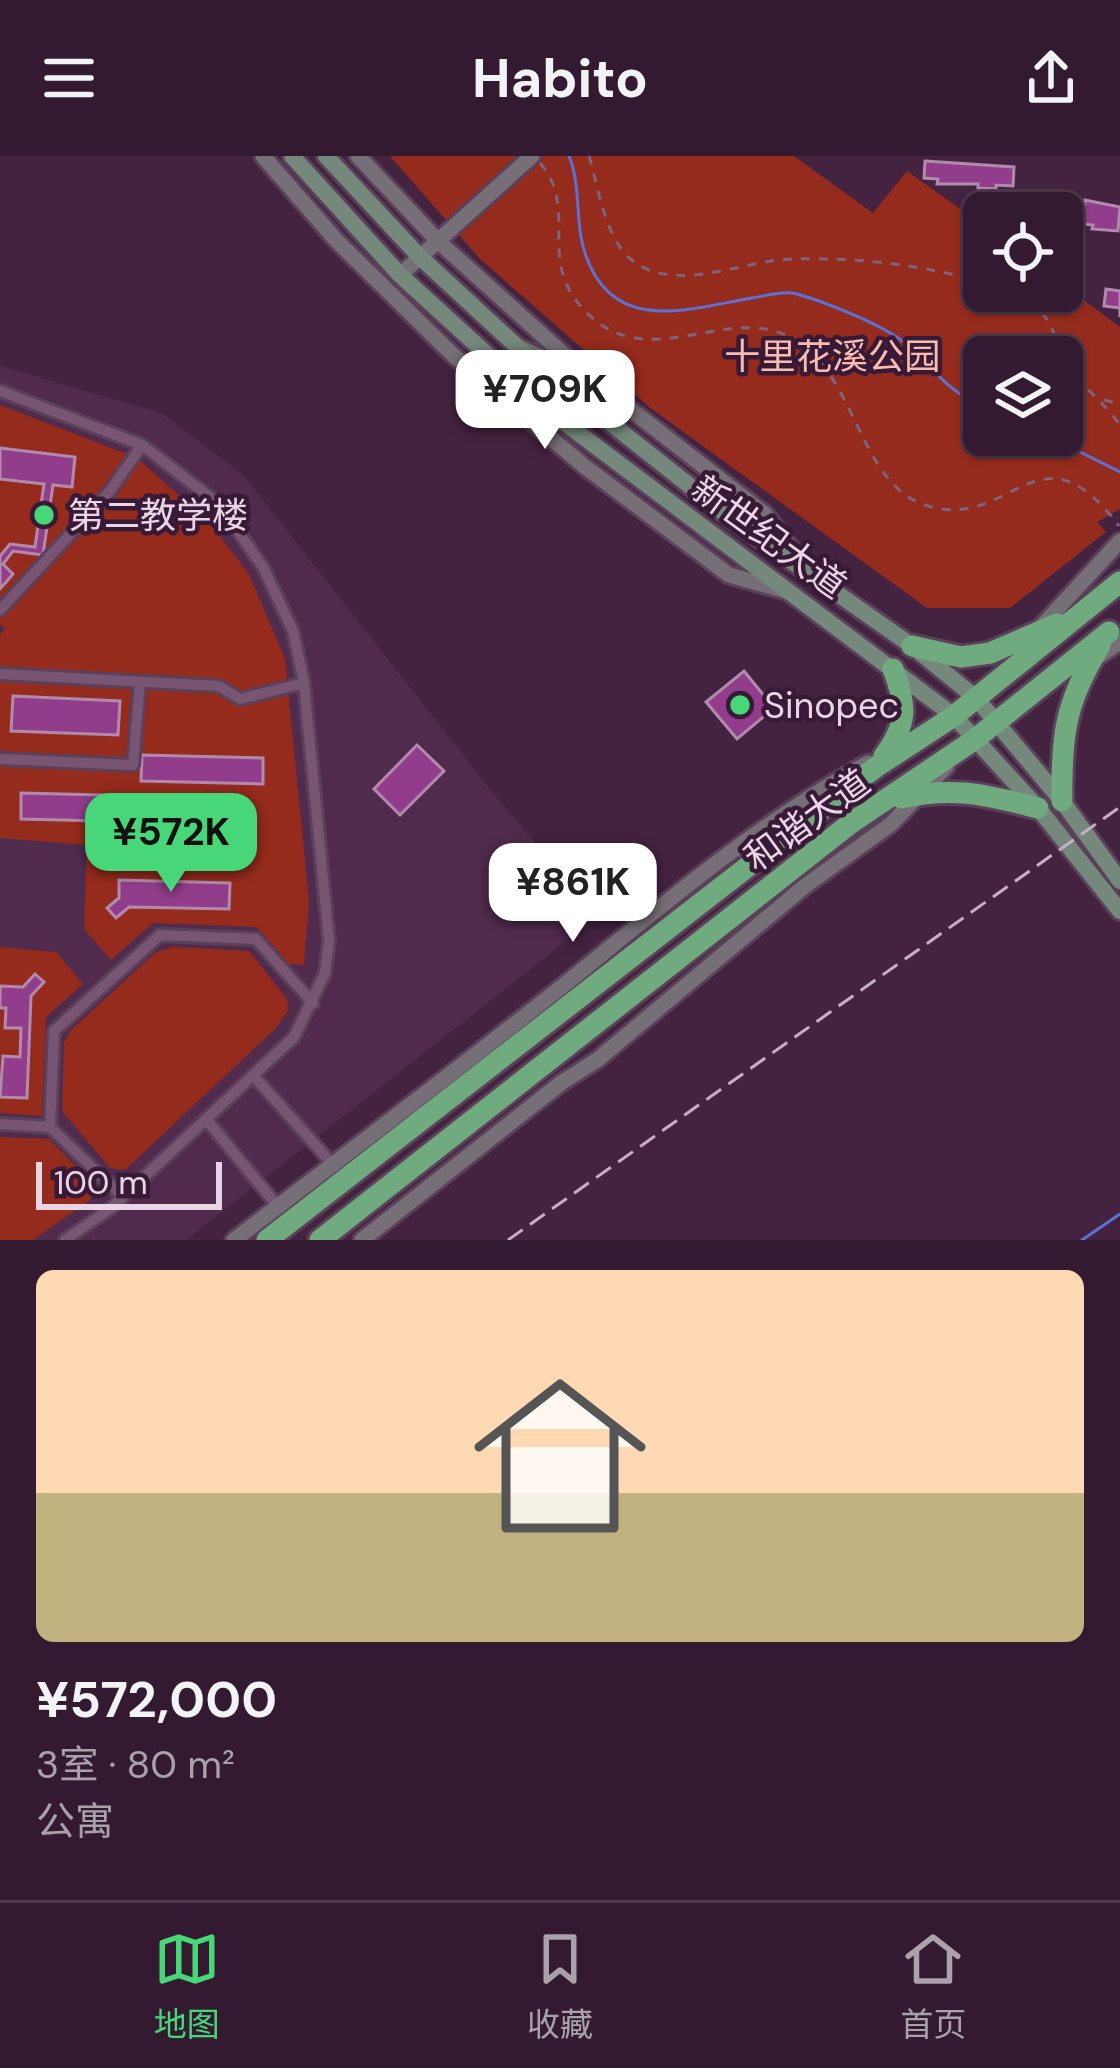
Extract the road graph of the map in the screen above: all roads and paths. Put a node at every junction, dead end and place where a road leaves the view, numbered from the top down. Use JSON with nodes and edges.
{"nodes":[{"id":1,"x":263,"y":156,"type":"edge"},
{"id":2,"x":277,"y":156,"type":"edge"},
{"id":3,"x":292,"y":156,"type":"edge"},
{"id":4,"x":326,"y":156,"type":"edge"},
{"id":5,"x":358,"y":156,"type":"edge"},
{"id":6,"x":533,"y":156,"type":"edge"},
{"id":7,"x":589,"y":156,"type":"edge"},
{"id":8,"x":309,"y":175,"type":"junction"},
{"id":9,"x":439,"y":242,"type":"junction"},
{"id":10,"x":419,"y":256,"type":"junction"},
{"id":11,"x":400,"y":274,"type":"junction"},
{"id":12,"x":963,"y":277,"type":"edge"},
{"id":13,"x":1043,"y":312,"type":"edge"},
{"id":14,"x":517,"y":346,"type":"junction"},
{"id":15,"x":590,"y":378,"type":"junction"},
{"id":16,"x":0,"y":392,"type":"edge"},
{"id":17,"x":1102,"y":400,"type":"junction"},
{"id":18,"x":1120,"y":404,"type":"edge"},
{"id":19,"x":549,"y":411,"type":"junction"},
{"id":20,"x":1120,"y":425,"type":"edge"},
{"id":21,"x":142,"y":446,"type":"junction"},
{"id":22,"x":584,"y":466,"type":"junction"},
{"id":23,"x":1120,"y":528,"type":"edge"},
{"id":24,"x":1115,"y":545,"type":"edge"},
{"id":25,"x":808,"y":571,"type":"junction"},
{"id":26,"x":1120,"y":581,"type":"edge"},
{"id":27,"x":791,"y":593,"type":"junction"},
{"id":28,"x":0,"y":610,"type":"edge"},
{"id":29,"x":1085,"y":611,"type":"junction"},
{"id":30,"x":1116,"y":633,"type":"edge"},
{"id":31,"x":1035,"y":634,"type":"junction"},
{"id":32,"x":912,"y":646,"type":"junction"},
{"id":33,"x":1090,"y":662,"type":"junction"},
{"id":34,"x":893,"y":669,"type":"junction"},
{"id":35,"x":0,"y":674,"type":"edge"},
{"id":36,"x":140,"y":682,"type":"junction"},
{"id":37,"x":304,"y":683,"type":"junction"},
{"id":38,"x":976,"y":698,"type":"junction"},
{"id":39,"x":954,"y":716,"type":"junction"},
{"id":40,"x":998,"y":722,"type":"junction"},
{"id":41,"x":974,"y":740,"type":"junction"},
{"id":42,"x":0,"y":759,"type":"edge"},
{"id":43,"x":882,"y":760,"type":"junction"},
{"id":44,"x":919,"y":794,"type":"junction"},
{"id":45,"x":889,"y":801,"type":"junction"},
{"id":46,"x":1063,"y":801,"type":"junction"},
{"id":47,"x":1038,"y":808,"type":"junction"},
{"id":48,"x":1120,"y":881,"type":"edge"},
{"id":49,"x":1120,"y":911,"type":"edge"},
{"id":50,"x":314,"y":1004,"type":"junction"},
{"id":51,"x":253,"y":1075,"type":"junction"},
{"id":52,"x":206,"y":1119,"type":"junction"},
{"id":53,"x":0,"y":1124,"type":"edge"},
{"id":54,"x":50,"y":1126,"type":"junction"},
{"id":55,"x":339,"y":1173,"type":"junction"},
{"id":56,"x":123,"y":1197,"type":"junction"},
{"id":57,"x":285,"y":1214,"type":"junction"},
{"id":58,"x":65,"y":1240,"type":"edge"},
{"id":59,"x":234,"y":1240,"type":"edge"},
{"id":60,"x":268,"y":1240,"type":"edge"},
{"id":61,"x":320,"y":1240,"type":"edge"},
{"id":62,"x":362,"y":1240,"type":"edge"}],
"edges":[{"from":1,"to":22,"type":"street"},
{"from":2,"to":8,"type":"street"},
{"from":3,"to":8,"type":"main road","name":"新世纪大道"},
{"from":4,"to":10,"type":"main road","name":"新世纪大道"},
{"from":5,"to":9,"type":"street"},
{"from":6,"to":9,"type":"street"},
{"from":6,"to":23,"type":"path"},
{"from":7,"to":12,"type":"path"},
{"from":8,"to":11,"type":"main road","name":"新世纪大道"},
{"from":9,"to":10,"type":"street"},
{"from":9,"to":15,"type":"street"},
{"from":10,"to":11,"type":"street"},
{"from":10,"to":14,"type":"main road","name":"新世纪大道"},
{"from":11,"to":19,"type":"main road","name":"新世纪大道"},
{"from":13,"to":17,"type":"path"},
{"from":14,"to":15,"type":"street"},
{"from":14,"to":25,"type":"main road","name":"新世纪大道"},
{"from":15,"to":25,"type":"street"},
{"from":16,"to":21,"type":"street"},
{"from":17,"to":18,"type":"path"},
{"from":17,"to":20,"type":"path"},
{"from":19,"to":22,"type":"street"},
{"from":19,"to":27,"type":"main road","name":"新世纪大道"},
{"from":21,"to":28,"type":"street"},
{"from":21,"to":37,"type":"street"},
{"from":22,"to":27,"type":"street"},
{"from":24,"to":31,"type":"street"},
{"from":25,"to":32,"type":"main road","name":"新世纪大道"},
{"from":26,"to":29,"type":"highway"},
{"from":27,"to":34,"type":"main road","name":"新世纪大道"},
{"from":29,"to":31,"type":"highway"},
{"from":29,"to":38,"type":"highway","name":"和谐大道"},
{"from":30,"to":33,"type":"highway"},
{"from":30,"to":40,"type":"highway","name":"和谐大道"},
{"from":31,"to":32,"type":"highway"},
{"from":31,"to":38,"type":"street"},
{"from":32,"to":38,"type":"main road","name":"新世纪大道"},
{"from":33,"to":40,"type":"street"},
{"from":33,"to":46,"type":"highway"},
{"from":34,"to":39,"type":"main road","name":"新世纪大道"},
{"from":34,"to":43,"type":"highway"},
{"from":35,"to":36,"type":"street"},
{"from":36,"to":37,"type":"street"},
{"from":36,"to":42,"type":"street"},
{"from":37,"to":50,"type":"street"},
{"from":38,"to":39,"type":"highway","name":"和谐大道"},
{"from":38,"to":40,"type":"main road","name":"新世纪大道"},
{"from":39,"to":41,"type":"main road","name":"新世纪大道"},
{"from":39,"to":43,"type":"highway","name":"和谐大道"},
{"from":40,"to":41,"type":"highway","name":"和谐大道"},
{"from":40,"to":46,"type":"main road","name":"新世纪大道"},
{"from":41,"to":44,"type":"street"},
{"from":41,"to":45,"type":"highway","name":"和谐大道"},
{"from":41,"to":47,"type":"main road","name":"新世纪大道"},
{"from":43,"to":55,"type":"highway","name":"和谐大道"},
{"from":44,"to":45,"type":"highway"},
{"from":44,"to":47,"type":"highway"},
{"from":44,"to":62,"type":"street"},
{"from":45,"to":61,"type":"highway","name":"和谐大道"},
{"from":46,"to":48,"type":"main road","name":"新世纪大道"},
{"from":47,"to":49,"type":"main road","name":"新世纪大道"},
{"from":50,"to":51,"type":"street"},
{"from":50,"to":54,"type":"street"},
{"from":51,"to":52,"type":"street"},
{"from":51,"to":55,"type":"street"},
{"from":52,"to":56,"type":"street"},
{"from":52,"to":57,"type":"street"},
{"from":53,"to":54,"type":"street"},
{"from":54,"to":56,"type":"street"},
{"from":55,"to":57,"type":"highway","name":"和谐大道"},
{"from":56,"to":58,"type":"street"},
{"from":57,"to":59,"type":"street"},
{"from":57,"to":60,"type":"highway","name":"和谐大道"}]}
